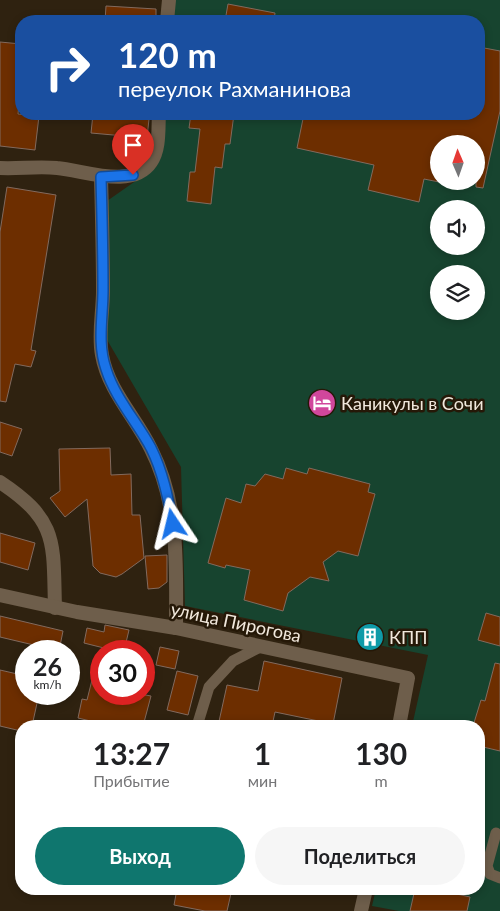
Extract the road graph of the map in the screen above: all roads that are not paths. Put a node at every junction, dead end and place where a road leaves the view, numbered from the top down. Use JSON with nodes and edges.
{"nodes":[{"id":1,"x":168,"y":0,"type":"edge"},
{"id":2,"x":167,"y":15,"type":"edge"},
{"id":3,"x":158,"y":120,"type":"edge"},
{"id":4,"x":0,"y":168,"type":"edge"},
{"id":5,"x":101,"y":177,"type":"junction"},
{"id":6,"x":0,"y":482,"type":"edge"},
{"id":7,"x":0,"y":595,"type":"edge"},
{"id":8,"x":55,"y":608,"type":"junction"},
{"id":9,"x":176,"y":628,"type":"junction"},
{"id":10,"x":262,"y":646,"type":"junction"},
{"id":11,"x":199,"y":720,"type":"edge"},
{"id":12,"x":400,"y":720,"type":"edge"},
{"id":13,"x":496,"y":833,"type":"dead end"},
{"id":14,"x":500,"y":878,"type":"edge"},
{"id":15,"x":365,"y":895,"type":"edge"},
{"id":16,"x":361,"y":911,"type":"edge"}],
"edges":[{"from":1,"to":2,"type":"street"},
{"from":3,"to":5,"type":"street"},
{"from":4,"to":5,"type":"street"},
{"from":5,"to":9,"type":"street"},
{"from":6,"to":8,"type":"street"},
{"from":7,"to":8,"type":"street","name":"улица Пирогова"},
{"from":8,"to":9,"type":"street","name":"улица Пирогова"},
{"from":9,"to":10,"type":"street","name":"улица Пирогова"},
{"from":10,"to":11,"type":"lane"},
{"from":10,"to":12,"type":"street","name":"улица Пирогова"},
{"from":13,"to":14,"type":"lane"},
{"from":15,"to":16,"type":"street"}]}
